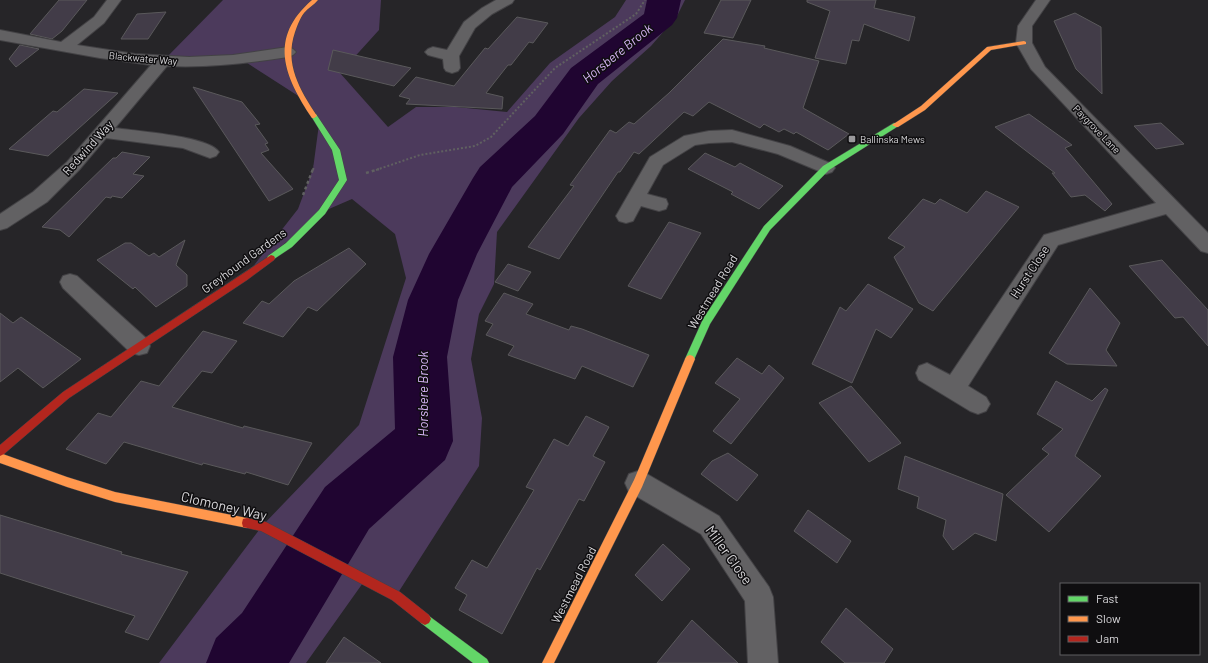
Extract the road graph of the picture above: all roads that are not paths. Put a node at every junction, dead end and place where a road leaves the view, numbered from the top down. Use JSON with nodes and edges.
{"nodes":[{"id":1,"x":114,"y":0,"type":"edge"},
{"id":2,"x":316,"y":0,"type":"edge"},
{"id":3,"x":507,"y":0,"type":"edge"},
{"id":4,"x":1043,"y":0,"type":"edge"},
{"id":5,"x":0,"y":36,"type":"edge"},
{"id":6,"x":1024,"y":43,"type":"junction"},
{"id":7,"x":65,"y":46,"type":"junction"},
{"id":8,"x":288,"y":52,"type":"junction"},
{"id":9,"x":433,"y":52,"type":"dead end"},
{"id":10,"x":164,"y":60,"type":"junction"},
{"id":11,"x":200,"y":130,"type":"dead end"},
{"id":12,"x":101,"y":132,"type":"junction"},
{"id":13,"x":186,"y":143,"type":"junction"},
{"id":14,"x":210,"y":152,"type":"dead end"},
{"id":15,"x":826,"y":168,"type":"junction"},
{"id":16,"x":636,"y":198,"type":"junction"},
{"id":17,"x":659,"y":204,"type":"dead end"},
{"id":18,"x":1171,"y":206,"type":"junction"},
{"id":19,"x":626,"y":216,"type":"dead end"},
{"id":20,"x":0,"y":223,"type":"edge"},
{"id":21,"x":1208,"y":246,"type":"edge"},
{"id":22,"x":70,"y":282,"type":"dead end"},
{"id":23,"x":139,"y":346,"type":"junction"},
{"id":24,"x":927,"y":373,"type":"dead end"},
{"id":25,"x":953,"y":389,"type":"junction"},
{"id":26,"x":978,"y":404,"type":"dead end"},
{"id":27,"x":0,"y":451,"type":"edge"},
{"id":28,"x":0,"y":458,"type":"edge"},
{"id":29,"x":638,"y":483,"type":"junction"},
{"id":30,"x":483,"y":663,"type":"edge"},
{"id":31,"x":548,"y":663,"type":"edge"},
{"id":32,"x":763,"y":663,"type":"edge"}],
"edges":[{"from":1,"to":7,"type":"street"},
{"from":2,"to":8,"type":"street"},
{"from":3,"to":9,"type":"street"},
{"from":4,"to":6,"type":"street"},
{"from":5,"to":7,"type":"street","name":"Blackwater Way"},
{"from":6,"to":15,"type":"street","name":"Westmead Road"},
{"from":6,"to":18,"type":"street","name":"Paygrove Lane"},
{"from":7,"to":10,"type":"street","name":"Blackwater Way"},
{"from":8,"to":10,"type":"street","name":"Blackwater Way"},
{"from":8,"to":23,"type":"street","name":"Greyhound Gardens"},
{"from":10,"to":12,"type":"street","name":"Redwind Way"},
{"from":11,"to":13,"type":"street"},
{"from":12,"to":13,"type":"street"},
{"from":12,"to":20,"type":"street","name":"Redwind Way"},
{"from":13,"to":14,"type":"street"},
{"from":15,"to":16,"type":"street"},
{"from":15,"to":29,"type":"street","name":"Westmead Road"},
{"from":16,"to":17,"type":"street"},
{"from":16,"to":19,"type":"street"},
{"from":18,"to":21,"type":"street","name":"Paygrove Lane"},
{"from":18,"to":25,"type":"street","name":"Hurst Close"},
{"from":22,"to":23,"type":"street"},
{"from":23,"to":27,"type":"street","name":"Greyhound Gardens"},
{"from":24,"to":25,"type":"street"},
{"from":25,"to":26,"type":"street"},
{"from":28,"to":30,"type":"street","name":"Clomoney Way"},
{"from":29,"to":31,"type":"street","name":"Westmead Road"},
{"from":29,"to":32,"type":"street","name":"Miller Close"}]}
